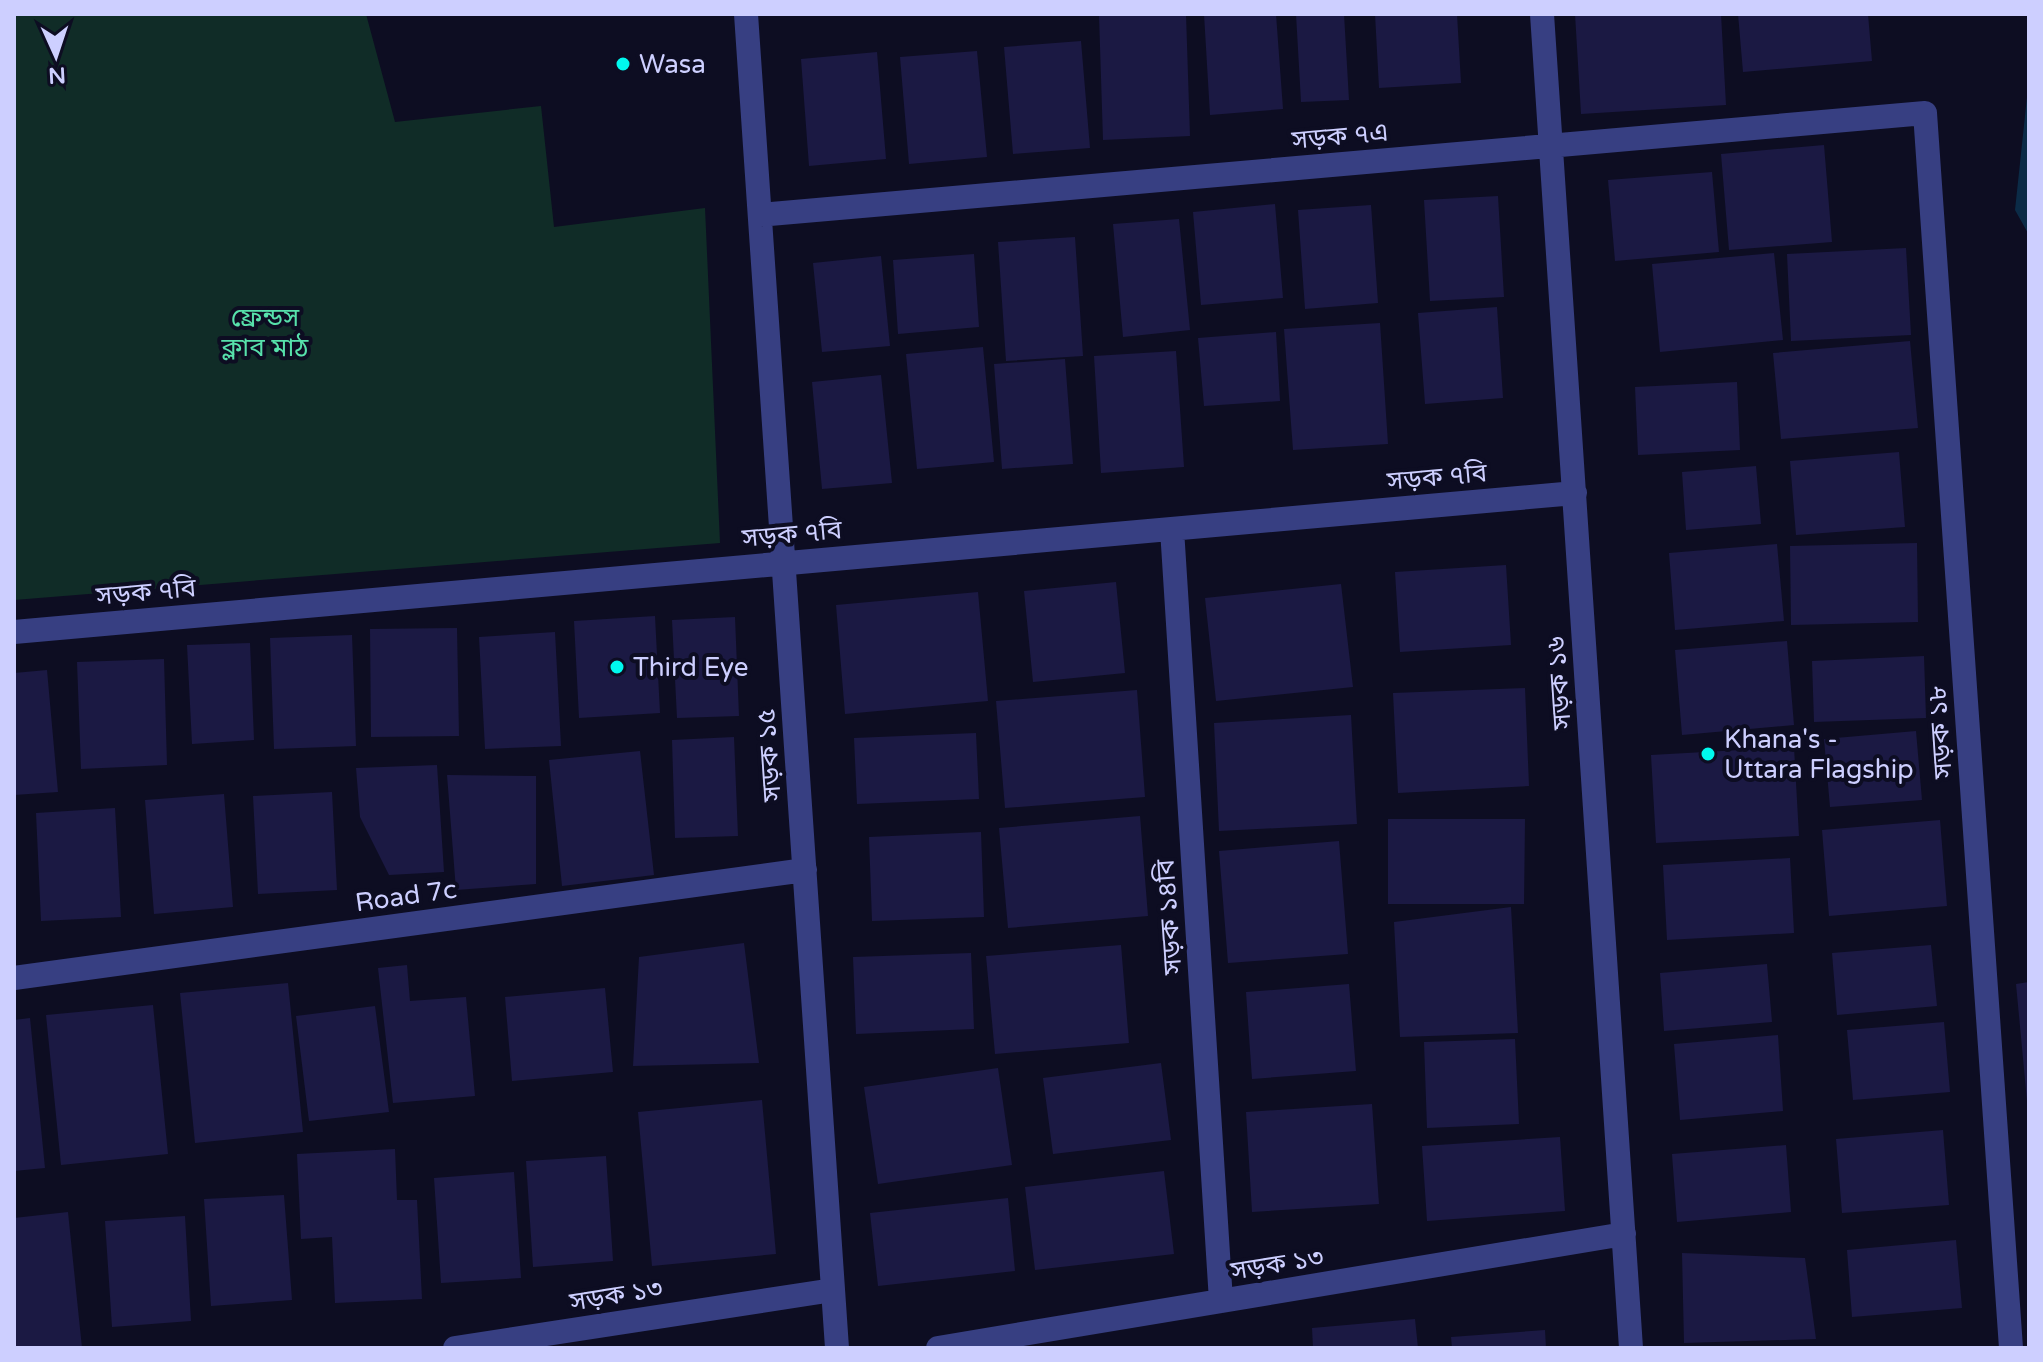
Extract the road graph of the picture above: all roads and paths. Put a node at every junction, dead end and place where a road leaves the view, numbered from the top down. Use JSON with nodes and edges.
{"nodes":[{"id":1,"x":746,"y":14,"type":"edge"},
{"id":2,"x":1542,"y":14,"type":"edge"},
{"id":3,"x":1925,"y":113,"type":"joint"},
{"id":4,"x":1551,"y":146,"type":"junction"},
{"id":5,"x":760,"y":215,"type":"junction"},
{"id":6,"x":1575,"y":493,"type":"junction"},
{"id":7,"x":1172,"y":529,"type":"junction"},
{"id":8,"x":784,"y":563,"type":"junction"},
{"id":9,"x":14,"y":632,"type":"edge"},
{"id":10,"x":805,"y":870,"type":"junction"},
{"id":11,"x":14,"y":978,"type":"edge"},
{"id":12,"x":1624,"y":1234,"type":"junction"},
{"id":13,"x":833,"y":1290,"type":"junction"},
{"id":14,"x":1221,"y":1301,"type":"junction"},
{"id":15,"x":455,"y":1348,"type":"edge"},
{"id":16,"x":837,"y":1348,"type":"edge"},
{"id":17,"x":938,"y":1348,"type":"edge"},
{"id":18,"x":1631,"y":1348,"type":"edge"},
{"id":19,"x":2011,"y":1348,"type":"edge"}],
"edges":[{"from":1,"to":5,"type":"street","name":"সড়ক ১৫"},
{"from":2,"to":4,"type":"street","name":"সড়ক ১৬"},
{"from":3,"to":4,"type":"street","name":"সড়ক ৭এ"},
{"from":3,"to":19,"type":"street","name":"সড়ক ১৮"},
{"from":4,"to":5,"type":"street","name":"সড়ক ৭এ"},
{"from":4,"to":6,"type":"street","name":"সড়ক ১৬"},
{"from":5,"to":8,"type":"street","name":"সড়ক ১৫"},
{"from":6,"to":7,"type":"street","name":"সড়ক ৭বি"},
{"from":6,"to":12,"type":"street","name":"সড়ক ১৬"},
{"from":7,"to":8,"type":"street","name":"সড়ক ৭বি"},
{"from":7,"to":14,"type":"street","name":"সড়ক ১৪বি"},
{"from":8,"to":9,"type":"street","name":"সড়ক ৭বি"},
{"from":8,"to":10,"type":"street","name":"সড়ক ১৫"},
{"from":10,"to":11,"type":"street","name":"Road 7c"},
{"from":10,"to":13,"type":"street","name":"সড়ক ১৫"},
{"from":12,"to":14,"type":"street","name":"সড়ক ১৩"},
{"from":12,"to":18,"type":"street","name":"সড়ক ১৬"},
{"from":13,"to":15,"type":"street","name":"সড়ক ১৩"},
{"from":13,"to":16,"type":"street","name":"সড়ক ১৫"},
{"from":14,"to":17,"type":"street","name":"সড়ক ১৩"}]}
